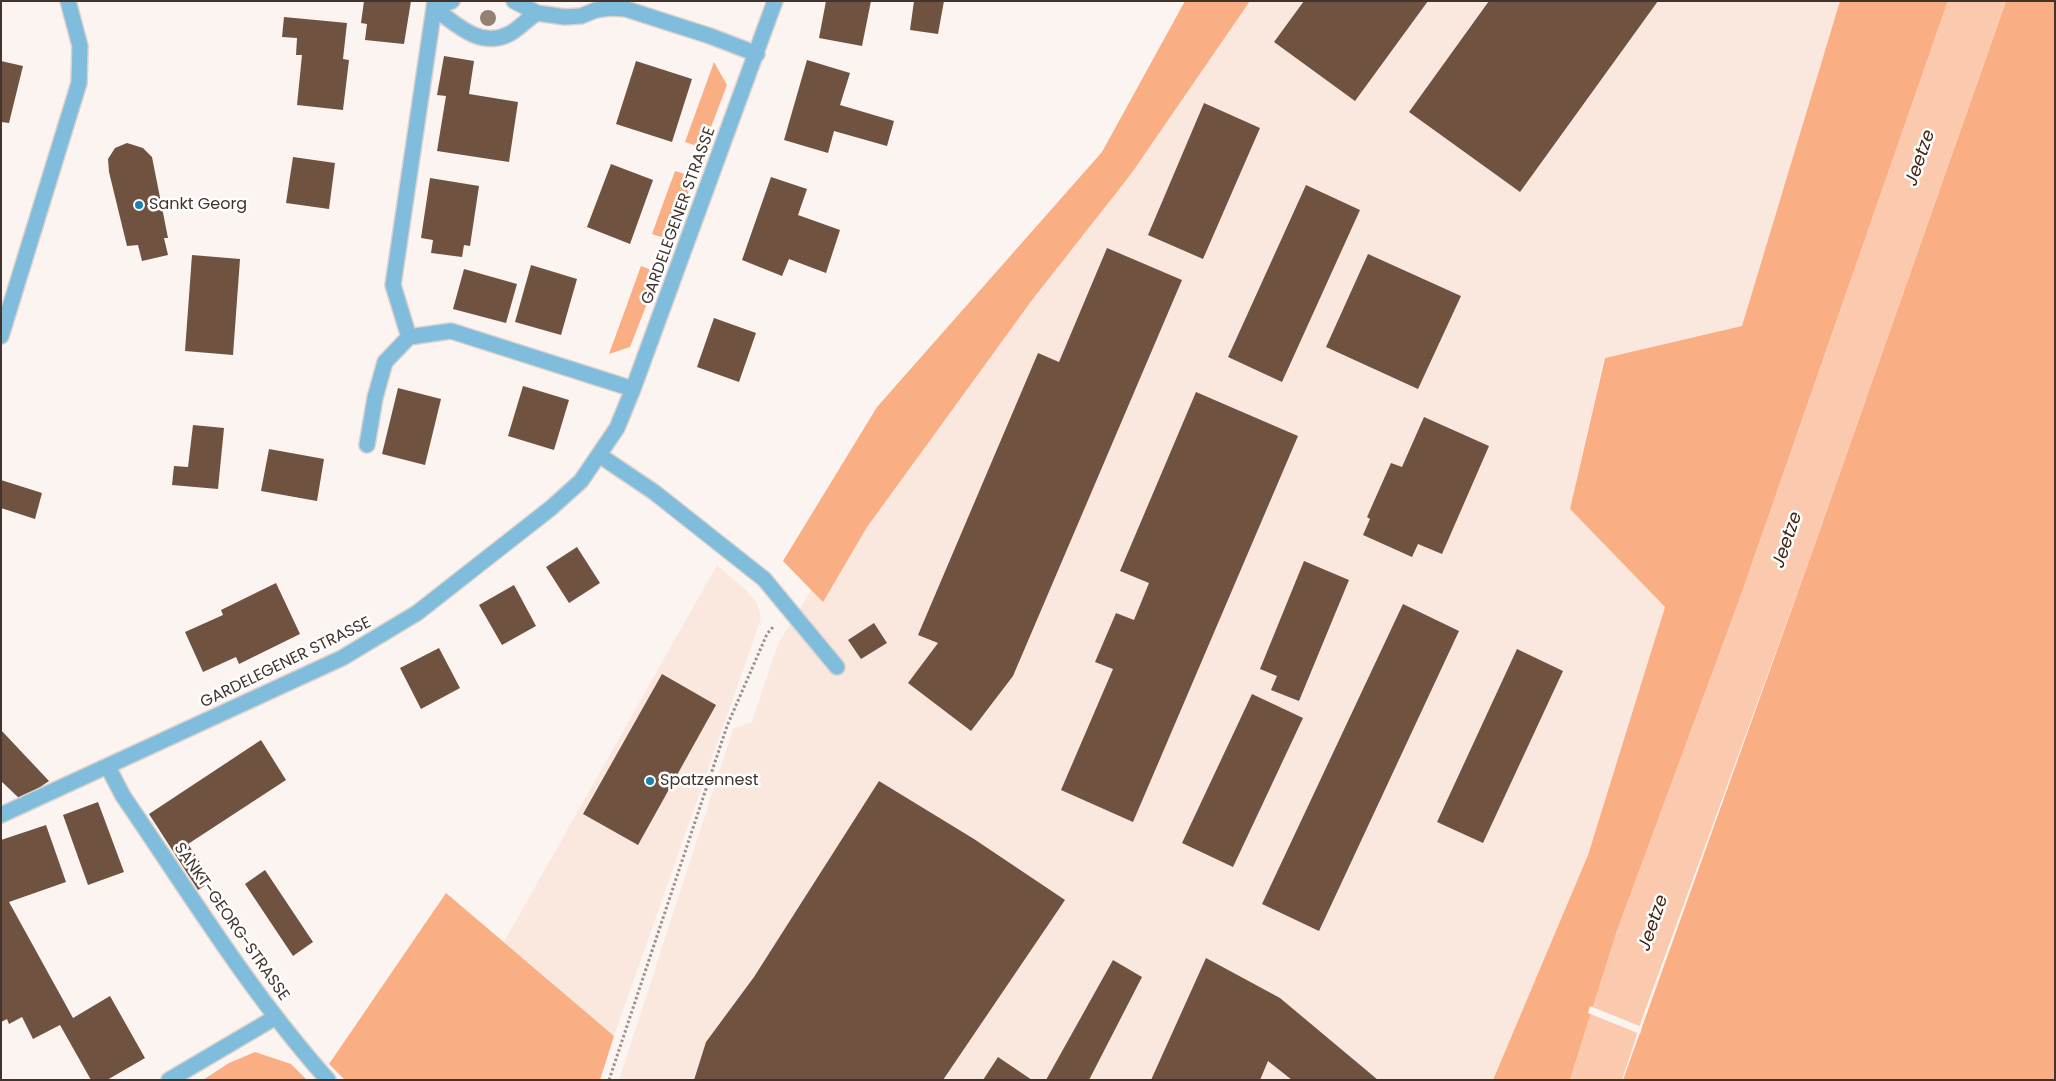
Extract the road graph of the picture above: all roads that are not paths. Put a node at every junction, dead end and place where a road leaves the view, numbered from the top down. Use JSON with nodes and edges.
{"nodes":[{"id":1,"x":68,"y":1,"type":"edge"},
{"id":2,"x":452,"y":1,"type":"edge"},
{"id":3,"x":514,"y":1,"type":"edge"},
{"id":4,"x":776,"y":1,"type":"edge"},
{"id":5,"x":434,"y":4,"type":"edge"},
{"id":6,"x":537,"y":13,"type":"junction"},
{"id":7,"x":757,"y":54,"type":"junction"},
{"id":8,"x":1,"y":336,"type":"edge"},
{"id":9,"x":410,"y":337,"type":"junction"},
{"id":10,"x":634,"y":390,"type":"junction"},
{"id":11,"x":367,"y":445,"type":"dead end"},
{"id":12,"x":599,"y":455,"type":"junction"},
{"id":13,"x":837,"y":667,"type":"dead end"},
{"id":14,"x":108,"y":767,"type":"junction"},
{"id":15,"x":1,"y":815,"type":"edge"},
{"id":16,"x":276,"y":1017,"type":"junction"},
{"id":17,"x":169,"y":1080,"type":"edge"},
{"id":18,"x":328,"y":1080,"type":"edge"}],
"edges":[{"from":1,"to":8,"type":"street"},
{"from":2,"to":5,"type":"street"},
{"from":3,"to":6,"type":"street"},
{"from":4,"to":7,"type":"street","name":"GARDELEGENER STRASSE"},
{"from":5,"to":6,"type":"street"},
{"from":5,"to":9,"type":"street"},
{"from":6,"to":7,"type":"street"},
{"from":7,"to":10,"type":"street","name":"GARDELEGENER STRASSE"},
{"from":9,"to":10,"type":"street"},
{"from":9,"to":11,"type":"street"},
{"from":10,"to":12,"type":"street","name":"GARDELEGENER STRASSE"},
{"from":12,"to":13,"type":"street"},
{"from":12,"to":14,"type":"street","name":"GARDELEGENER STRASSE"},
{"from":14,"to":15,"type":"street","name":"GARDELEGENER STRASSE"},
{"from":14,"to":16,"type":"street","name":"SANKT-GEORG-STRASSE"},
{"from":16,"to":17,"type":"street","name":"SANKT-GEORG-STRASSE"},
{"from":16,"to":18,"type":"street"}]}
